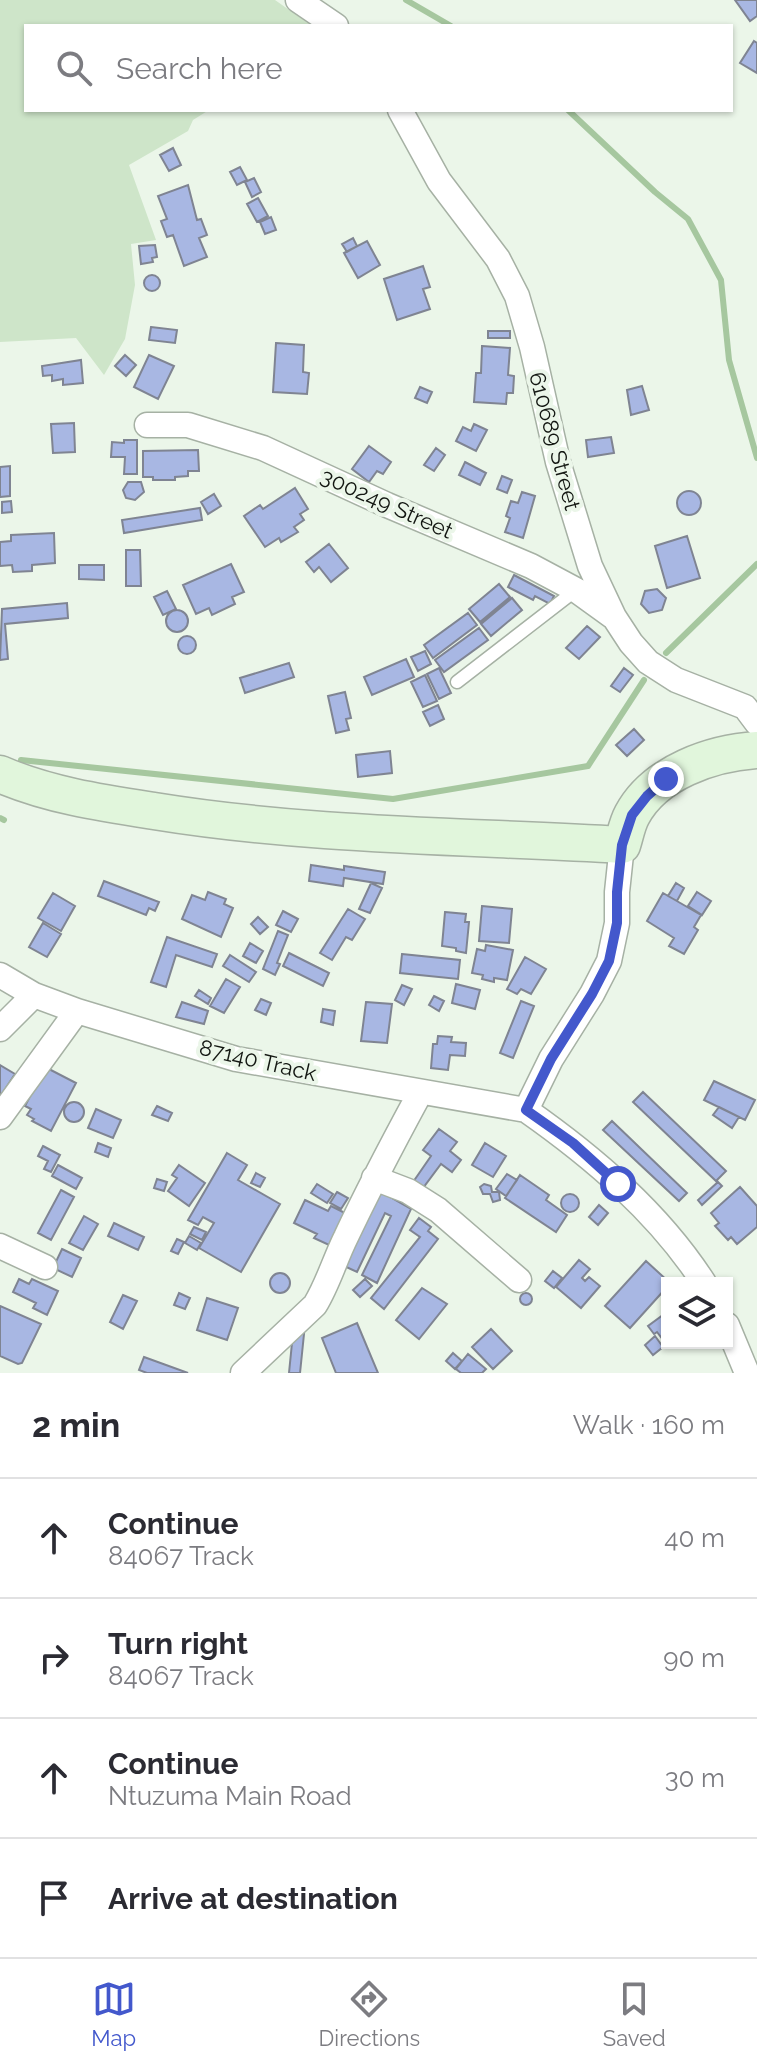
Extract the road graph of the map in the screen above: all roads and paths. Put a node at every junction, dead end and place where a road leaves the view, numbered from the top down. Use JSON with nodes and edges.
{"nodes":[{"id":1,"x":298,"y":0,"type":"edge"},
{"id":2,"x":333,"y":24,"type":"edge"},
{"id":3,"x":401,"y":112,"type":"edge"},
{"id":4,"x":147,"y":425,"type":"dead end"},
{"id":5,"x":576,"y":590,"type":"junction"},
{"id":6,"x":614,"y":617,"type":"junction"},
{"id":7,"x":457,"y":682,"type":"dead end"},
{"id":8,"x":757,"y":723,"type":"edge"},
{"id":9,"x":757,"y":750,"type":"edge"},
{"id":10,"x":0,"y":774,"type":"edge"},
{"id":11,"x":622,"y":845,"type":"junction"},
{"id":12,"x":0,"y":975,"type":"edge"},
{"id":13,"x":34,"y":995,"type":"junction"},
{"id":14,"x":77,"y":1011,"type":"junction"},
{"id":15,"x":0,"y":1029,"type":"edge"},
{"id":16,"x":420,"y":1093,"type":"junction"},
{"id":17,"x":526,"y":1110,"type":"junction"},
{"id":18,"x":0,"y":1117,"type":"edge"},
{"id":19,"x":374,"y":1178,"type":"junction"},
{"id":20,"x":0,"y":1246,"type":"edge"},
{"id":21,"x":45,"y":1267,"type":"dead end"},
{"id":22,"x":699,"y":1277,"type":"edge"},
{"id":23,"x":519,"y":1280,"type":"dead end"},
{"id":24,"x":733,"y":1339,"type":"edge"},
{"id":25,"x":243,"y":1373,"type":"edge"},
{"id":26,"x":747,"y":1373,"type":"edge"}],
"edges":[{"from":1,"to":2,"type":"street"},
{"from":3,"to":6,"type":"street","name":"610689 Street"},
{"from":4,"to":5,"type":"street","name":"300249 Street"},
{"from":5,"to":6,"type":"street","name":"300249 Street"},
{"from":5,"to":7,"type":"lane"},
{"from":6,"to":8,"type":"street","name":"610689 Street"},
{"from":9,"to":11,"type":"main road"},
{"from":10,"to":11,"type":"main road"},
{"from":11,"to":17,"type":"street"},
{"from":12,"to":13,"type":"street","name":"87140 Track"},
{"from":13,"to":14,"type":"street","name":"87140 Track"},
{"from":13,"to":15,"type":"street"},
{"from":14,"to":16,"type":"street","name":"87140 Track"},
{"from":14,"to":18,"type":"street"},
{"from":16,"to":17,"type":"street","name":"87140 Track"},
{"from":16,"to":19,"type":"street"},
{"from":17,"to":22,"type":"street"},
{"from":19,"to":23,"type":"street"},
{"from":19,"to":25,"type":"street"},
{"from":20,"to":21,"type":"street"},
{"from":24,"to":26,"type":"street"}]}
